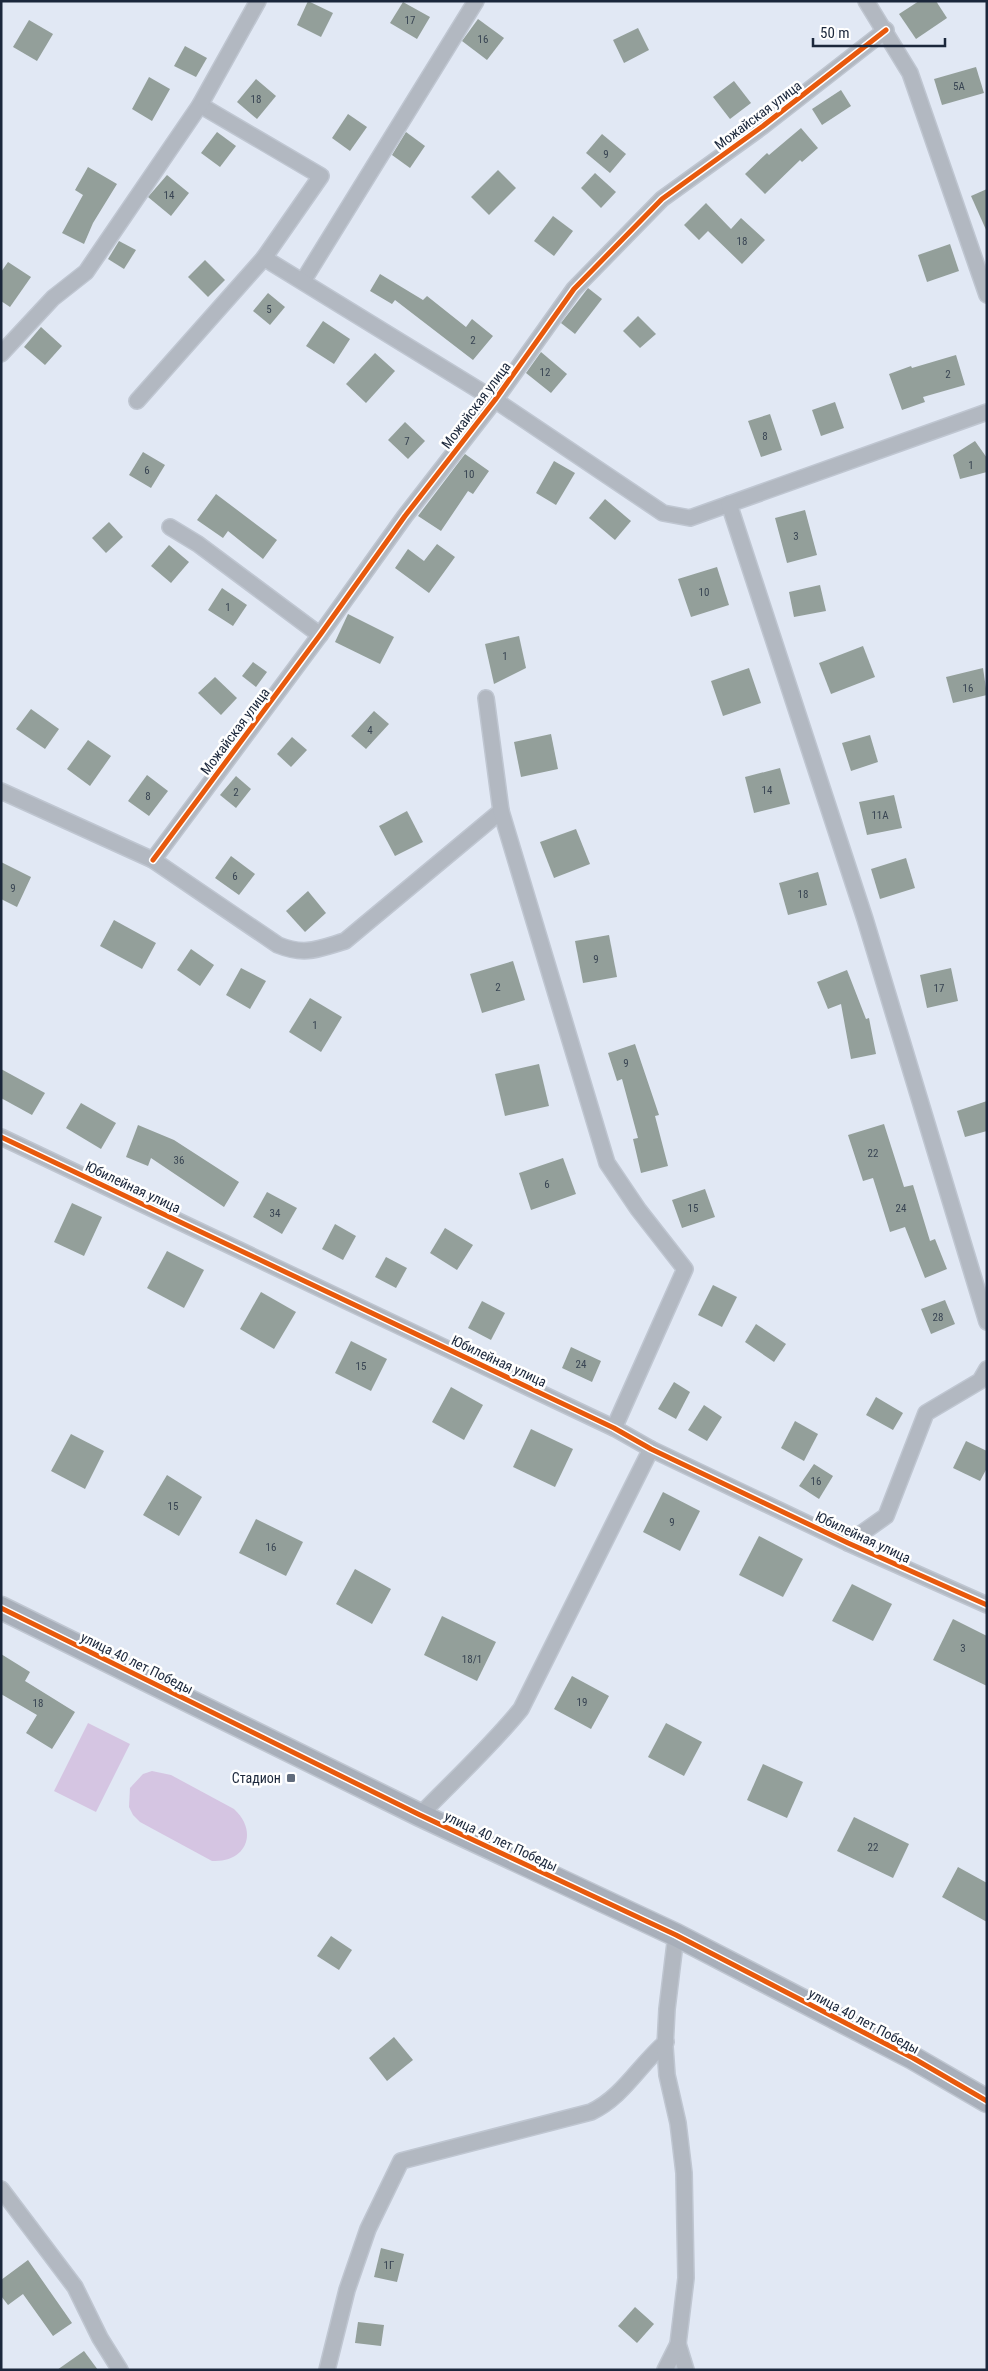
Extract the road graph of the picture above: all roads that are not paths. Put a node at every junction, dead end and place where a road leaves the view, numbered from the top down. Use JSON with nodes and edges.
{"nodes":[{"id":1,"x":258,"y":1,"type":"edge"},
{"id":2,"x":476,"y":1,"type":"edge"},
{"id":3,"x":867,"y":1,"type":"edge"},
{"id":4,"x":886,"y":30,"type":"junction"},
{"id":5,"x":200,"y":104,"type":"junction"},
{"id":6,"x":264,"y":258,"type":"junction"},
{"id":7,"x":303,"y":281,"type":"junction"},
{"id":8,"x":987,"y":295,"type":"edge"},
{"id":9,"x":1,"y":354,"type":"edge"},
{"id":10,"x":495,"y":400,"type":"junction"},
{"id":11,"x":137,"y":401,"type":"dead end"},
{"id":12,"x":987,"y":412,"type":"edge"},
{"id":13,"x":729,"y":504,"type":"junction"},
{"id":14,"x":170,"y":527,"type":"dead end"},
{"id":15,"x":320,"y":634,"type":"junction"},
{"id":16,"x":486,"y":698,"type":"dead end"},
{"id":17,"x":1,"y":791,"type":"edge"},
{"id":18,"x":501,"y":811,"type":"junction"},
{"id":19,"x":153,"y":860,"type":"junction"},
{"id":20,"x":1,"y":1137,"type":"edge"},
{"id":21,"x":987,"y":1322,"type":"edge"},
{"id":22,"x":987,"y":1369,"type":"edge"},
{"id":23,"x":614,"y":1428,"type":"junction"},
{"id":24,"x":651,"y":1449,"type":"junction"},
{"id":25,"x":848,"y":1544,"type":"junction"},
{"id":26,"x":987,"y":1605,"type":"edge"},
{"id":27,"x":1,"y":1608,"type":"edge"},
{"id":28,"x":420,"y":1815,"type":"junction"},
{"id":29,"x":676,"y":1935,"type":"junction"},
{"id":30,"x":666,"y":2042,"type":"junction"},
{"id":31,"x":987,"y":2101,"type":"edge"},
{"id":32,"x":1,"y":2189,"type":"edge"},
{"id":33,"x":678,"y":2344,"type":"junction"},
{"id":34,"x":120,"y":2370,"type":"edge"},
{"id":35,"x":327,"y":2370,"type":"edge"},
{"id":36,"x":665,"y":2370,"type":"edge"},
{"id":37,"x":686,"y":2370,"type":"edge"}],
"edges":[{"from":1,"to":5,"type":"street"},
{"from":2,"to":7,"type":"street"},
{"from":3,"to":4,"type":"street"},
{"from":4,"to":8,"type":"street"},
{"from":4,"to":10,"type":"street","name":"Можайская улица"},
{"from":5,"to":6,"type":"street"},
{"from":5,"to":9,"type":"street"},
{"from":6,"to":7,"type":"street"},
{"from":6,"to":11,"type":"street"},
{"from":7,"to":10,"type":"street"},
{"from":10,"to":13,"type":"street"},
{"from":10,"to":15,"type":"street","name":"Можайская улица"},
{"from":12,"to":13,"type":"street"},
{"from":13,"to":21,"type":"street"},
{"from":14,"to":15,"type":"street"},
{"from":15,"to":19,"type":"street","name":"Можайская улица"},
{"from":16,"to":18,"type":"street"},
{"from":17,"to":19,"type":"street"},
{"from":18,"to":19,"type":"street"},
{"from":18,"to":23,"type":"street"},
{"from":20,"to":23,"type":"street","name":"Юбилейная улица"},
{"from":22,"to":25,"type":"street"},
{"from":23,"to":24,"type":"street","name":"Юбилейная улица"},
{"from":24,"to":25,"type":"street","name":"Юбилейная улица"},
{"from":24,"to":28,"type":"street"},
{"from":25,"to":26,"type":"street","name":"Юбилейная улица"},
{"from":27,"to":28,"type":"street","name":"улица 40 лет Победы"},
{"from":28,"to":29,"type":"street","name":"улица 40 лет Победы"},
{"from":29,"to":30,"type":"street"},
{"from":29,"to":31,"type":"street","name":"улица 40 лет Победы"},
{"from":30,"to":33,"type":"street"},
{"from":30,"to":35,"type":"street"},
{"from":32,"to":34,"type":"street"},
{"from":33,"to":36,"type":"street"},
{"from":33,"to":37,"type":"street"}]}
